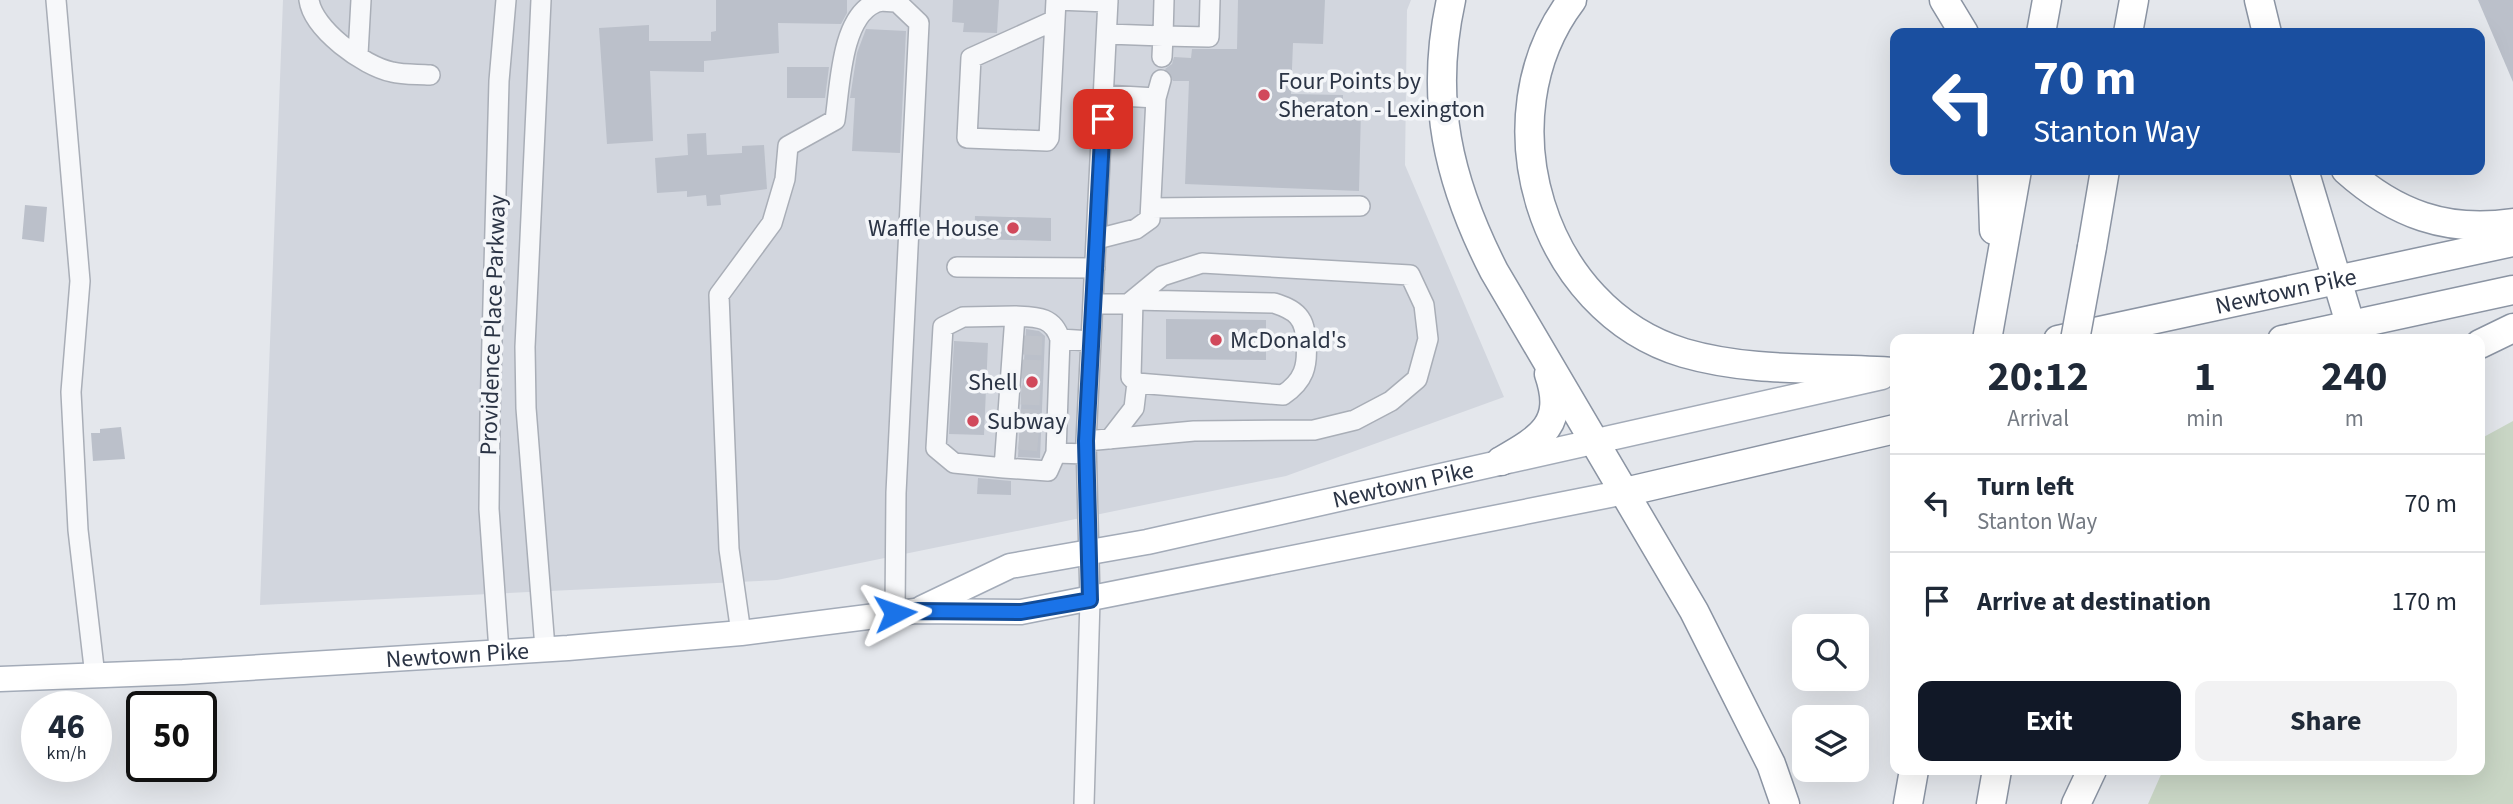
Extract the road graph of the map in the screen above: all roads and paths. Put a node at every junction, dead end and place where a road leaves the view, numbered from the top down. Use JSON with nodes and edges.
{"nodes":[{"id":1,"x":56,"y":0,"type":"edge"},
{"id":2,"x":309,"y":0,"type":"edge"},
{"id":3,"x":361,"y":0,"type":"edge"},
{"id":4,"x":506,"y":0,"type":"edge"},
{"id":5,"x":541,"y":0,"type":"edge"},
{"id":6,"x":1164,"y":0,"type":"edge"},
{"id":7,"x":1210,"y":0,"type":"edge"},
{"id":8,"x":1451,"y":0,"type":"edge"},
{"id":9,"x":1572,"y":0,"type":"edge"},
{"id":10,"x":1944,"y":0,"type":"edge"},
{"id":11,"x":2047,"y":0,"type":"edge"},
{"id":12,"x":2134,"y":0,"type":"edge"},
{"id":13,"x":1108,"y":1,"type":"edge"},
{"id":14,"x":1056,"y":7,"type":"edge"},
{"id":15,"x":1961,"y":28,"type":"edge"},
{"id":16,"x":2042,"y":28,"type":"edge"},
{"id":17,"x":2129,"y":28,"type":"edge"},
{"id":18,"x":1108,"y":34,"type":"junction"},
{"id":19,"x":1163,"y":36,"type":"junction"},
{"id":20,"x":358,"y":54,"type":"junction"},
{"id":21,"x":1162,"y":57,"type":"dead end"},
{"id":22,"x":430,"y":75,"type":"dead end"},
{"id":23,"x":1104,"y":95,"type":"junction"},
{"id":24,"x":1992,"y":175,"type":"edge"},
{"id":25,"x":2016,"y":175,"type":"edge"},
{"id":26,"x":2104,"y":175,"type":"edge"},
{"id":27,"x":2306,"y":175,"type":"edge"},
{"id":28,"x":2352,"y":175,"type":"edge"},
{"id":29,"x":1360,"y":206,"type":"dead end"},
{"id":30,"x":1151,"y":208,"type":"junction"},
{"id":31,"x":2513,"y":223,"type":"edge"},
{"id":32,"x":1097,"y":239,"type":"junction"},
{"id":33,"x":2513,"y":242,"type":"edge"},
{"id":34,"x":957,"y":267,"type":"dead end"},
{"id":35,"x":1095,"y":268,"type":"junction"},
{"id":36,"x":2337,"y":280,"type":"junction"},
{"id":37,"x":1996,"y":282,"type":"junction"},
{"id":38,"x":2513,"y":290,"type":"edge"},
{"id":39,"x":1133,"y":300,"type":"junction"},
{"id":40,"x":1093,"y":304,"type":"junction"},
{"id":41,"x":1015,"y":316,"type":"junction"},
{"id":42,"x":2513,"y":328,"type":"edge"},
{"id":43,"x":2352,"y":332,"type":"edge"},
{"id":44,"x":1988,"y":334,"type":"edge"},
{"id":45,"x":2076,"y":334,"type":"edge"},
{"id":46,"x":2085,"y":334,"type":"edge"},
{"id":47,"x":2334,"y":334,"type":"edge"},
{"id":48,"x":1091,"y":341,"type":"junction"},
{"id":49,"x":2485,"y":342,"type":"edge"},
{"id":50,"x":1055,"y":344,"type":"junction"},
{"id":51,"x":1543,"y":355,"type":"junction"},
{"id":52,"x":1890,"y":373,"type":"edge"},
{"id":53,"x":1890,"y":374,"type":"edge"},
{"id":54,"x":1137,"y":383,"type":"junction"},
{"id":55,"x":1890,"y":430,"type":"edge"},
{"id":56,"x":1110,"y":439,"type":"junction"},
{"id":57,"x":1594,"y":440,"type":"junction"},
{"id":58,"x":1051,"y":446,"type":"junction"},
{"id":59,"x":1086,"y":448,"type":"junction"},
{"id":60,"x":1501,"y":461,"type":"junction"},
{"id":61,"x":1004,"y":468,"type":"junction"},
{"id":62,"x":1625,"y":492,"type":"junction"},
{"id":63,"x":1086,"y":553,"type":"junction"},
{"id":64,"x":1090,"y":600,"type":"junction"},
{"id":65,"x":905,"y":612,"type":"junction"},
{"id":66,"x":741,"y":633,"type":"junction"},
{"id":67,"x":545,"y":648,"type":"junction"},
{"id":68,"x":499,"y":650,"type":"junction"},
{"id":69,"x":95,"y":676,"type":"junction"},
{"id":70,"x":0,"y":679,"type":"edge"},
{"id":71,"x":1913,"y":775,"type":"edge"},
{"id":72,"x":1996,"y":775,"type":"edge"},
{"id":73,"x":2090,"y":775,"type":"edge"},
{"id":74,"x":1084,"y":804,"type":"edge"},
{"id":75,"x":1785,"y":804,"type":"edge"},
{"id":76,"x":1908,"y":804,"type":"edge"},
{"id":77,"x":1991,"y":804,"type":"edge"},
{"id":78,"x":2076,"y":804,"type":"edge"}],
"edges":[{"from":1,"to":69,"type":"street"},
{"from":2,"to":20,"type":"street"},
{"from":3,"to":20,"type":"street"},
{"from":4,"to":68,"type":"street","name":"Providence Place Parkway"},
{"from":5,"to":67,"type":"street","name":"Providence Place Parkway"},
{"from":6,"to":19,"type":"street"},
{"from":7,"to":19,"type":"street"},
{"from":8,"to":51,"type":"highway"},
{"from":9,"to":52,"type":"highway"},
{"from":10,"to":15,"type":"highway"},
{"from":11,"to":16,"type":"highway"},
{"from":12,"to":17,"type":"highway"},
{"from":13,"to":14,"type":"street"},
{"from":13,"to":18,"type":"street"},
{"from":14,"to":14,"type":"street"},
{"from":18,"to":19,"type":"street"},
{"from":18,"to":23,"type":"street"},
{"from":19,"to":21,"type":"street"},
{"from":20,"to":22,"type":"street"},
{"from":23,"to":30,"type":"street"},
{"from":23,"to":32,"type":"street"},
{"from":24,"to":37,"type":"highway"},
{"from":25,"to":37,"type":"highway"},
{"from":26,"to":45,"type":"highway","bridge":true},
{"from":27,"to":36,"type":"highway"},
{"from":28,"to":31,"type":"highway"},
{"from":29,"to":30,"type":"street"},
{"from":30,"to":32,"type":"street"},
{"from":32,"to":35,"type":"street"},
{"from":33,"to":36,"type":"highway","name":"Newtown Pike"},
{"from":34,"to":35,"type":"street"},
{"from":35,"to":40,"type":"street"},
{"from":36,"to":43,"type":"highway"},
{"from":36,"to":46,"type":"highway","name":"Newtown Pike"},
{"from":37,"to":44,"type":"highway"},
{"from":38,"to":43,"type":"highway","name":"Newtown Pike"},
{"from":39,"to":40,"type":"street"},
{"from":39,"to":54,"type":"street"},
{"from":39,"to":54,"type":"street"},
{"from":39,"to":56,"type":"street"},
{"from":40,"to":48,"type":"street"},
{"from":41,"to":50,"type":"street"},
{"from":41,"to":61,"type":"street"},
{"from":41,"to":61,"type":"street"},
{"from":42,"to":49,"type":"highway"},
{"from":43,"to":47,"type":"highway","name":"Newtown Pike"},
{"from":48,"to":50,"type":"street"},
{"from":48,"to":59,"type":"street"},
{"from":50,"to":58,"type":"street"},
{"from":51,"to":57,"type":"highway"},
{"from":51,"to":60,"type":"highway"},
{"from":53,"to":57,"type":"main road","name":"Newtown Pike"},
{"from":54,"to":56,"type":"street"},
{"from":55,"to":62,"type":"highway","name":"Newtown Pike"},
{"from":56,"to":59,"type":"street"},
{"from":57,"to":60,"type":"main road","name":"Newtown Pike"},
{"from":57,"to":62,"type":"highway"},
{"from":58,"to":59,"type":"street"},
{"from":58,"to":61,"type":"street"},
{"from":59,"to":63,"type":"street"},
{"from":60,"to":63,"type":"main road","name":"Newtown Pike"},
{"from":62,"to":64,"type":"main road","name":"Newtown Pike"},
{"from":62,"to":75,"type":"highway"},
{"from":63,"to":64,"type":"street"},
{"from":63,"to":65,"type":"main road","name":"Newtown Pike"},
{"from":64,"to":65,"type":"main road","name":"Newtown Pike"},
{"from":64,"to":74,"type":"street"},
{"from":65,"to":66,"type":"main road","name":"Newtown Pike"},
{"from":65,"to":66,"type":"street"},
{"from":66,"to":67,"type":"main road","name":"Newtown Pike"},
{"from":67,"to":68,"type":"main road","name":"Newtown Pike"},
{"from":68,"to":69,"type":"main road","name":"Newtown Pike"},
{"from":69,"to":70,"type":"main road","name":"Newtown Pike"},
{"from":71,"to":76,"type":"highway"},
{"from":72,"to":77,"type":"highway"},
{"from":73,"to":78,"type":"highway"}]}
